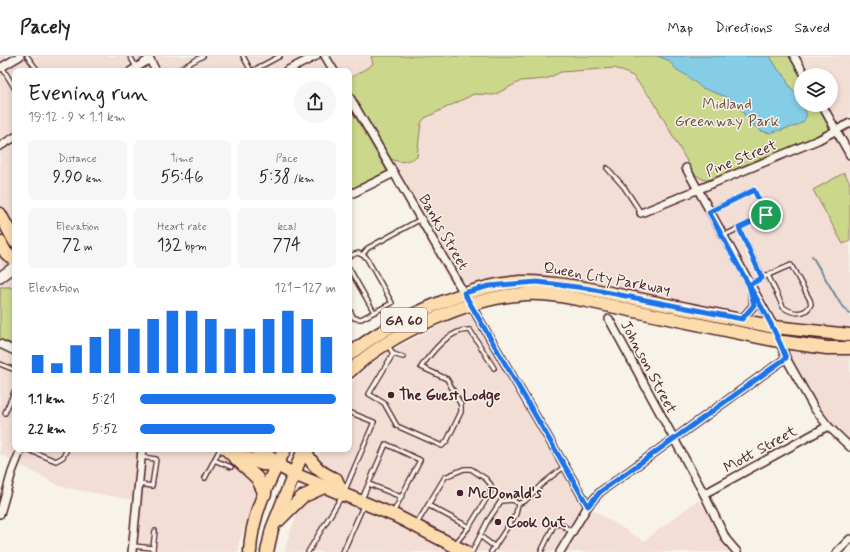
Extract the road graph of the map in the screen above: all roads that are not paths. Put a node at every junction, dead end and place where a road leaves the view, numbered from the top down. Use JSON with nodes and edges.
{"nodes":[{"id":1,"x":20,"y":56,"type":"edge"},
{"id":2,"x":27,"y":56,"type":"edge"},
{"id":3,"x":130,"y":56,"type":"edge"},
{"id":4,"x":203,"y":56,"type":"edge"},
{"id":5,"x":242,"y":56,"type":"edge"},
{"id":6,"x":280,"y":56,"type":"edge"},
{"id":7,"x":316,"y":56,"type":"edge"},
{"id":8,"x":325,"y":56,"type":"edge"},
{"id":9,"x":794,"y":56,"type":"edge"},
{"id":10,"x":149,"y":58,"type":"edge"},
{"id":11,"x":1,"y":67,"type":"edge"},
{"id":12,"x":36,"y":68,"type":"edge"},
{"id":13,"x":134,"y":68,"type":"edge"},
{"id":14,"x":135,"y":68,"type":"edge"},
{"id":15,"x":154,"y":68,"type":"edge"},
{"id":16,"x":181,"y":68,"type":"edge"},
{"id":17,"x":250,"y":68,"type":"edge"},
{"id":18,"x":258,"y":68,"type":"edge"},
{"id":19,"x":292,"y":68,"type":"edge"},
{"id":20,"x":332,"y":68,"type":"edge"},
{"id":21,"x":801,"y":68,"type":"edge"},
{"id":22,"x":12,"y":84,"type":"edge"},
{"id":23,"x":352,"y":101,"type":"edge"},
{"id":24,"x":826,"y":112,"type":"edge"},
{"id":25,"x":850,"y":123,"type":"edge"},
{"id":26,"x":837,"y":131,"type":"junction"},
{"id":27,"x":12,"y":139,"type":"edge"},
{"id":28,"x":0,"y":146,"type":"edge"},
{"id":29,"x":848,"y":146,"type":"edge"},
{"id":30,"x":850,"y":155,"type":"edge"},
{"id":31,"x":607,"y":168,"type":"dead end"},
{"id":32,"x":686,"y":168,"type":"dead end"},
{"id":33,"x":394,"y":173,"type":"junction"},
{"id":34,"x":697,"y":190,"type":"junction"},
{"id":35,"x":352,"y":194,"type":"edge"},
{"id":36,"x":709,"y":212,"type":"junction"},
{"id":37,"x":641,"y":213,"type":"joint"},
{"id":38,"x":0,"y":214,"type":"edge"},
{"id":39,"x":422,"y":219,"type":"junction"},
{"id":40,"x":739,"y":228,"type":"junction"},
{"id":41,"x":12,"y":236,"type":"edge"},
{"id":42,"x":722,"y":236,"type":"junction"},
{"id":43,"x":0,"y":242,"type":"edge"},
{"id":44,"x":363,"y":254,"type":"junction"},
{"id":45,"x":352,"y":255,"type":"edge"},
{"id":46,"x":12,"y":258,"type":"edge"},
{"id":47,"x":12,"y":268,"type":"edge"},
{"id":48,"x":352,"y":273,"type":"edge"},
{"id":49,"x":768,"y":276,"type":"junction"},
{"id":50,"x":0,"y":277,"type":"edge"},
{"id":51,"x":762,"y":278,"type":"junction"},
{"id":52,"x":750,"y":287,"type":"junction"},
{"id":53,"x":467,"y":298,"type":"junction"},
{"id":54,"x":374,"y":312,"type":"junction"},
{"id":55,"x":352,"y":314,"type":"edge"},
{"id":56,"x":609,"y":319,"type":"dead end"},
{"id":57,"x":742,"y":319,"type":"junction"},
{"id":58,"x":774,"y":327,"type":"junction"},
{"id":59,"x":850,"y":335,"type":"edge"},
{"id":60,"x":383,"y":337,"type":"junction"},
{"id":61,"x":780,"y":341,"type":"junction"},
{"id":62,"x":0,"y":344,"type":"edge"},
{"id":63,"x":850,"y":348,"type":"edge"},
{"id":64,"x":12,"y":350,"type":"edge"},
{"id":65,"x":352,"y":353,"type":"edge"},
{"id":66,"x":393,"y":354,"type":"junction"},
{"id":67,"x":403,"y":358,"type":"dead end"},
{"id":68,"x":786,"y":358,"type":"junction"},
{"id":69,"x":0,"y":364,"type":"edge"},
{"id":70,"x":416,"y":364,"type":"dead end"},
{"id":71,"x":421,"y":367,"type":"junction"},
{"id":72,"x":494,"y":368,"type":"dead end"},
{"id":73,"x":12,"y":369,"type":"edge"},
{"id":74,"x":352,"y":369,"type":"edge"},
{"id":75,"x":12,"y":397,"type":"edge"},
{"id":76,"x":5,"y":413,"type":"dead end"},
{"id":77,"x":352,"y":413,"type":"edge"},
{"id":78,"x":828,"y":426,"type":"junction"},
{"id":79,"x":674,"y":440,"type":"junction"},
{"id":80,"x":850,"y":447,"type":"edge"},
{"id":81,"x":20,"y":452,"type":"edge"},
{"id":82,"x":34,"y":452,"type":"edge"},
{"id":83,"x":66,"y":452,"type":"edge"},
{"id":84,"x":218,"y":452,"type":"edge"},
{"id":85,"x":228,"y":452,"type":"edge"},
{"id":86,"x":232,"y":452,"type":"edge"},
{"id":87,"x":263,"y":452,"type":"edge"},
{"id":88,"x":284,"y":452,"type":"edge"},
{"id":89,"x":304,"y":452,"type":"edge"},
{"id":90,"x":307,"y":452,"type":"edge"},
{"id":91,"x":141,"y":453,"type":"edge"},
{"id":92,"x":214,"y":460,"type":"junction"},
{"id":93,"x":277,"y":465,"type":"junction"},
{"id":94,"x":565,"y":466,"type":"junction"},
{"id":95,"x":231,"y":467,"type":"dead end"},
{"id":96,"x":294,"y":474,"type":"junction"},
{"id":97,"x":205,"y":478,"type":"dead end"},
{"id":98,"x":139,"y":484,"type":"junction"},
{"id":99,"x":369,"y":484,"type":"junction"},
{"id":100,"x":324,"y":487,"type":"junction"},
{"id":101,"x":264,"y":494,"type":"junction"},
{"id":102,"x":704,"y":494,"type":"junction"},
{"id":103,"x":343,"y":495,"type":"junction"},
{"id":104,"x":401,"y":497,"type":"junction"},
{"id":105,"x":362,"y":502,"type":"junction"},
{"id":106,"x":518,"y":504,"type":"junction"},
{"id":107,"x":428,"y":505,"type":"junction"},
{"id":108,"x":588,"y":506,"type":"junction"},
{"id":109,"x":0,"y":514,"type":"edge"},
{"id":110,"x":392,"y":515,"type":"junction"},
{"id":111,"x":274,"y":524,"type":"junction"},
{"id":112,"x":415,"y":526,"type":"junction"},
{"id":113,"x":469,"y":527,"type":"junction"},
{"id":114,"x":155,"y":531,"type":"dead end"},
{"id":115,"x":572,"y":532,"type":"junction"},
{"id":116,"x":480,"y":536,"type":"junction"},
{"id":117,"x":850,"y":539,"type":"edge"},
{"id":118,"x":454,"y":545,"type":"junction"},
{"id":119,"x":495,"y":547,"type":"junction"},
{"id":120,"x":133,"y":549,"type":"edge"},
{"id":121,"x":153,"y":550,"type":"edge"},
{"id":122,"x":250,"y":552,"type":"edge"},
{"id":123,"x":268,"y":552,"type":"edge"},
{"id":124,"x":308,"y":552,"type":"edge"},
{"id":125,"x":343,"y":552,"type":"edge"},
{"id":126,"x":466,"y":552,"type":"edge"},
{"id":127,"x":472,"y":552,"type":"edge"},
{"id":128,"x":492,"y":552,"type":"edge"},
{"id":129,"x":541,"y":552,"type":"edge"},
{"id":130,"x":560,"y":552,"type":"edge"},
{"id":131,"x":738,"y":552,"type":"edge"},
{"id":132,"x":837,"y":552,"type":"edge"}],
"edges":[{"from":1,"to":11,"type":"street"},
{"from":2,"to":12,"type":"lane"},
{"from":3,"to":13,"type":"lane"},
{"from":4,"to":16,"type":"lane"},
{"from":5,"to":17,"type":"lane"},
{"from":6,"to":18,"type":"lane"},
{"from":7,"to":19,"type":"street"},
{"from":8,"to":20,"type":"street"},
{"from":9,"to":21,"type":"street"},
{"from":10,"to":14,"type":"street"},
{"from":10,"to":15,"type":"street"},
{"from":11,"to":22,"type":"lane"},
{"from":23,"to":33,"type":"street","name":"Banks Street"},
{"from":24,"to":26,"type":"street"},
{"from":25,"to":26,"type":"street","name":"Pine Street"},
{"from":26,"to":29,"type":"street"},
{"from":26,"to":34,"type":"street","name":"Pine Street"},
{"from":27,"to":28,"type":"street"},
{"from":29,"to":30,"type":"street"},
{"from":31,"to":37,"type":"lane"},
{"from":32,"to":34,"type":"street"},
{"from":33,"to":35,"type":"street"},
{"from":33,"to":39,"type":"street","name":"Banks Street"},
{"from":34,"to":36,"type":"street"},
{"from":34,"to":37,"type":"street","name":"Pine Street"},
{"from":36,"to":40,"type":"lane"},
{"from":36,"to":42,"type":"street"},
{"from":38,"to":41,"type":"main road"},
{"from":39,"to":44,"type":"lane"},
{"from":39,"to":53,"type":"street","name":"Banks Street"},
{"from":40,"to":42,"type":"lane"},
{"from":40,"to":51,"type":"lane"},
{"from":42,"to":52,"type":"street"},
{"from":43,"to":46,"type":"main road"},
{"from":44,"to":45,"type":"lane"},
{"from":44,"to":54,"type":"lane"},
{"from":47,"to":50,"type":"street"},
{"from":48,"to":54,"type":"lane"},
{"from":49,"to":49,"type":"lane"},
{"from":49,"to":51,"type":"lane"},
{"from":51,"to":52,"type":"lane"},
{"from":52,"to":57,"type":"street"},
{"from":52,"to":58,"type":"street"},
{"from":53,"to":57,"type":"main road","name":"Queen City Parkway","number":"GA 60"},
{"from":53,"to":60,"type":"main road","name":"Queen City Parkway","number":"GA 60"},
{"from":53,"to":61,"type":"main road","name":"Queen City Parkway","number":"GA 60"},
{"from":53,"to":94,"type":"street","name":"Banks Street"},
{"from":54,"to":55,"type":"lane"},
{"from":56,"to":79,"type":"street","name":"Johnson Street"},
{"from":57,"to":58,"type":"main road","name":"Queen City Parkway","number":"GA 60"},
{"from":58,"to":59,"type":"main road","name":"Queen City Parkway","number":"GA 60"},
{"from":58,"to":61,"type":"street"},
{"from":60,"to":65,"type":"main road","name":"Queen City Parkway","number":"GA 60"},
{"from":60,"to":66,"type":"lane"},
{"from":60,"to":74,"type":"main road","name":"Queen City Parkway","number":"GA 60"},
{"from":61,"to":63,"type":"main road","name":"Queen City Parkway","number":"GA 60"},
{"from":61,"to":68,"type":"street"},
{"from":62,"to":64,"type":"street"},
{"from":66,"to":67,"type":"lane"},
{"from":66,"to":71,"type":"lane"},
{"from":68,"to":78,"type":"street"},
{"from":68,"to":79,"type":"street"},
{"from":69,"to":73,"type":"lane"},
{"from":70,"to":71,"type":"lane"},
{"from":71,"to":72,"type":"lane"},
{"from":75,"to":76,"type":"lane"},
{"from":77,"to":103,"type":"lane"},
{"from":78,"to":80,"type":"street"},
{"from":78,"to":102,"type":"street","name":"Mott Street"},
{"from":79,"to":102,"type":"street","name":"Johnson Street"},
{"from":79,"to":108,"type":"street"},
{"from":81,"to":109,"type":"street"},
{"from":82,"to":83,"type":"lane"},
{"from":84,"to":92,"type":"lane"},
{"from":85,"to":101,"type":"main road"},
{"from":86,"to":93,"type":"main road"},
{"from":87,"to":93,"type":"main road"},
{"from":88,"to":93,"type":"main road"},
{"from":89,"to":96,"type":"main road"},
{"from":90,"to":103,"type":"main road"},
{"from":91,"to":98,"type":"street"},
{"from":91,"to":98,"type":"lane"},
{"from":92,"to":95,"type":"lane"},
{"from":92,"to":97,"type":"lane"},
{"from":93,"to":96,"type":"main road"},
{"from":93,"to":101,"type":"main road"},
{"from":94,"to":106,"type":"lane"},
{"from":94,"to":108,"type":"street","name":"Banks Street"},
{"from":96,"to":100,"type":"main road"},
{"from":96,"to":111,"type":"main road"},
{"from":98,"to":120,"type":"street"},
{"from":99,"to":104,"type":"lane"},
{"from":99,"to":104,"type":"lane"},
{"from":99,"to":105,"type":"lane"},
{"from":100,"to":103,"type":"main road"},
{"from":100,"to":111,"type":"main road"},
{"from":101,"to":122,"type":"main road"},
{"from":102,"to":131,"type":"street","name":"Johnson Street"},
{"from":103,"to":105,"type":"main road"},
{"from":103,"to":124,"type":"lane"},
{"from":104,"to":110,"type":"lane"},
{"from":105,"to":110,"type":"main road"},
{"from":105,"to":125,"type":"lane"},
{"from":106,"to":116,"type":"lane"},
{"from":106,"to":119,"type":"lane"},
{"from":107,"to":112,"type":"lane"},
{"from":107,"to":113,"type":"lane"},
{"from":107,"to":113,"type":"lane"},
{"from":108,"to":115,"type":"street"},
{"from":110,"to":112,"type":"main road"},
{"from":111,"to":123,"type":"main road"},
{"from":112,"to":118,"type":"main road"},
{"from":113,"to":118,"type":"lane"},
{"from":114,"to":121,"type":"lane"},
{"from":115,"to":129,"type":"lane"},
{"from":115,"to":130,"type":"street"},
{"from":116,"to":119,"type":"lane"},
{"from":116,"to":127,"type":"lane"},
{"from":117,"to":132,"type":"street"},
{"from":118,"to":126,"type":"main road"},
{"from":119,"to":128,"type":"lane"},
{"from":120,"to":121,"type":"lane"}]}
